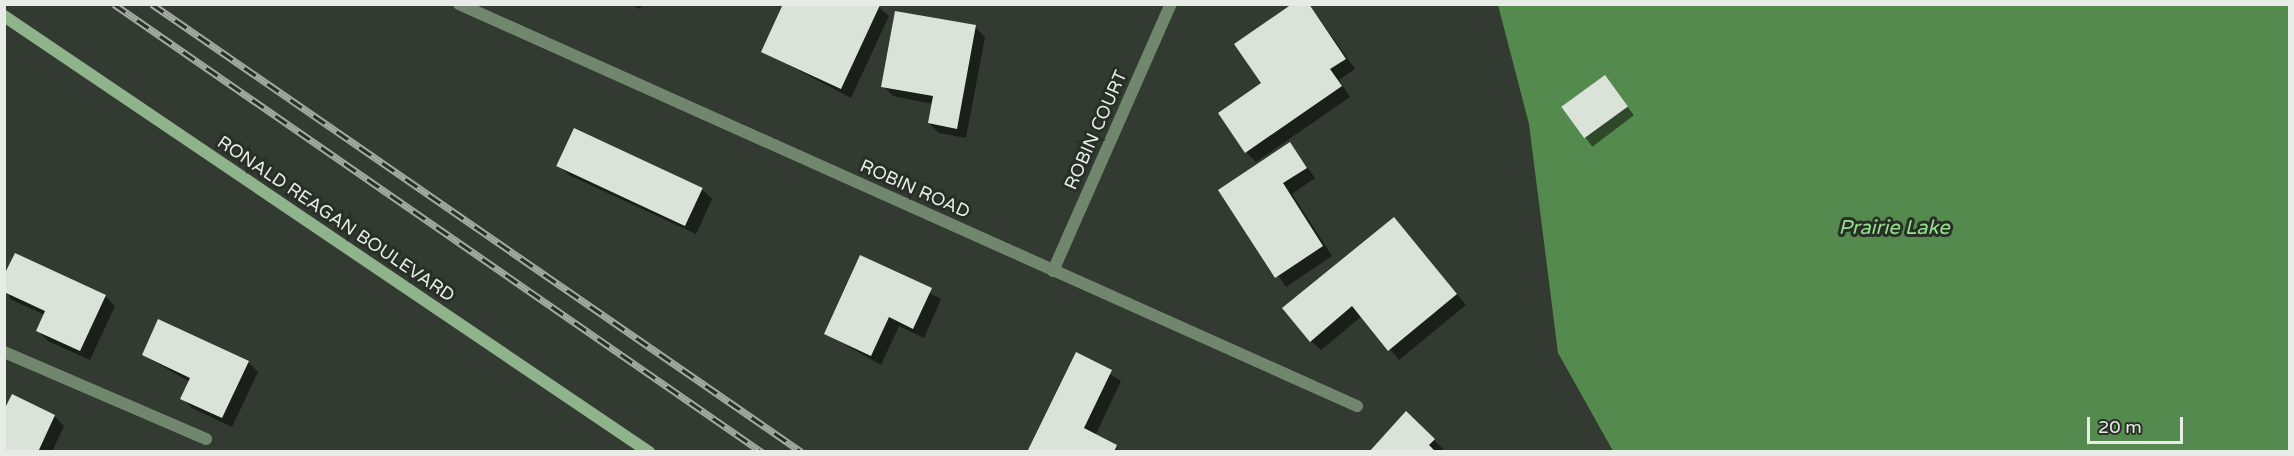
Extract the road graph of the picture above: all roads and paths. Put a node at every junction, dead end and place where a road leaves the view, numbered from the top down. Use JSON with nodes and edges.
{"nodes":[{"id":1,"x":459,"y":4,"type":"edge"},
{"id":2,"x":1171,"y":4,"type":"edge"},
{"id":3,"x":4,"y":16,"type":"edge"},
{"id":4,"x":1053,"y":271,"type":"junction"},
{"id":5,"x":4,"y":352,"type":"edge"},
{"id":6,"x":1357,"y":406,"type":"dead end"},
{"id":7,"x":206,"y":440,"type":"dead end"},
{"id":8,"x":649,"y":452,"type":"edge"}],
"edges":[{"from":1,"to":4,"type":"street","name":"ROBIN ROAD"},
{"from":2,"to":4,"type":"street","name":"ROBIN COURT"},
{"from":3,"to":8,"type":"street","name":"RONALD REAGAN BOULEVARD"},
{"from":4,"to":6,"type":"street","name":"ROBIN ROAD"},
{"from":5,"to":7,"type":"street"}]}
